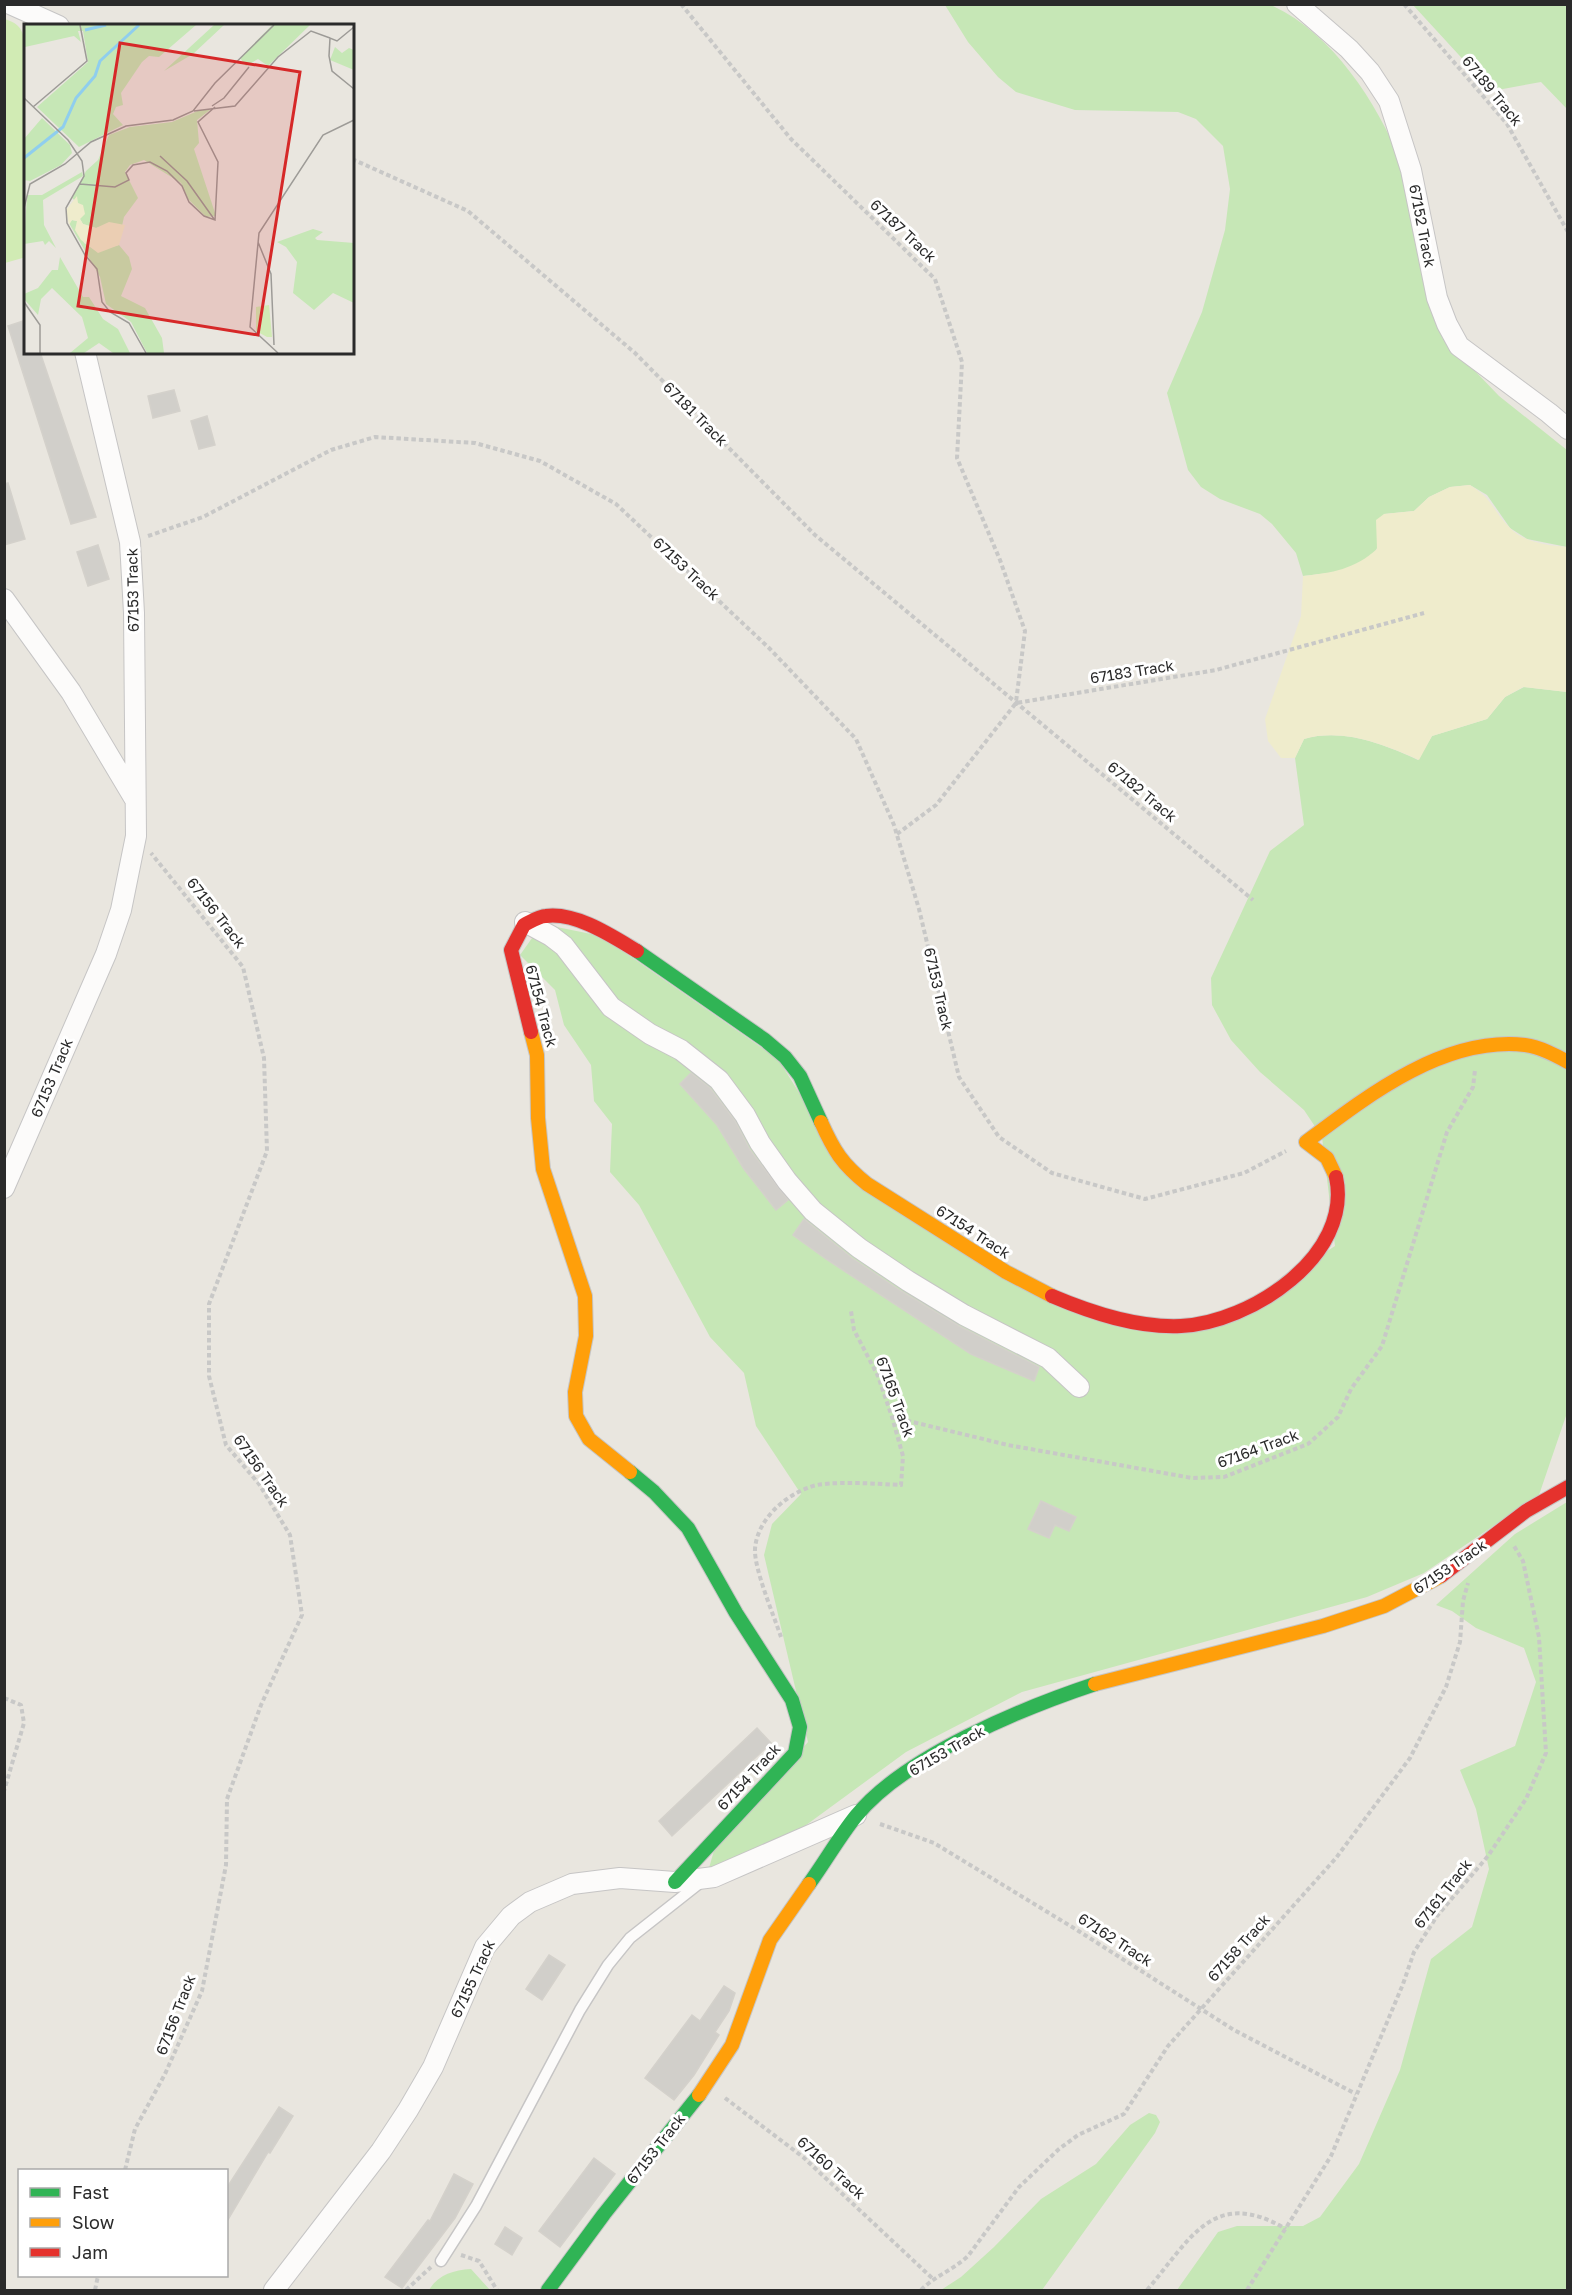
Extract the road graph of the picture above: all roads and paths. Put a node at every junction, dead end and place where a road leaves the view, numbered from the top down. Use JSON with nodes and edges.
{"nodes":[{"id":1,"x":10,"y":4,"type":"edge"},
{"id":2,"x":681,"y":4,"type":"edge"},
{"id":3,"x":1297,"y":4,"type":"edge"},
{"id":4,"x":1404,"y":4,"type":"edge"},
{"id":5,"x":54,"y":24,"type":"edge"},
{"id":6,"x":354,"y":160,"type":"edge"},
{"id":7,"x":1568,"y":232,"type":"edge"},
{"id":8,"x":85,"y":354,"type":"edge"},
{"id":9,"x":1568,"y":429,"type":"edge"},
{"id":10,"x":130,"y":542,"type":"junction"},
{"id":11,"x":4,"y":599,"type":"edge"},
{"id":12,"x":1424,"y":613,"type":"dead end"},
{"id":13,"x":1016,"y":703,"type":"junction"},
{"id":14,"x":134,"y":798,"type":"junction"},
{"id":15,"x":897,"y":834,"type":"junction"},
{"id":16,"x":136,"y":836,"type":"junction"},
{"id":17,"x":1253,"y":900,"type":"dead end"},
{"id":18,"x":525,"y":922,"type":"junction"},
{"id":19,"x":1478,"y":1048,"type":"junction"},
{"id":20,"x":1568,"y":1062,"type":"edge"},
{"id":21,"x":1306,"y":1142,"type":"junction"},
{"id":22,"x":4,"y":1188,"type":"edge"},
{"id":23,"x":851,"y":1311,"type":"dead end"},
{"id":24,"x":1079,"y":1387,"type":"dead end"},
{"id":25,"x":892,"y":1417,"type":"junction"},
{"id":26,"x":1568,"y":1487,"type":"edge"},
{"id":27,"x":1505,"y":1530,"type":"junction"},
{"id":28,"x":1469,"y":1581,"type":"dead end"},
{"id":29,"x":782,"y":1640,"type":"dead end"},
{"id":30,"x":4,"y":1698,"type":"edge"},
{"id":31,"x":4,"y":1791,"type":"edge"},
{"id":32,"x":857,"y":1815,"type":"junction"},
{"id":33,"x":704,"y":1880,"type":"junction"},
{"id":34,"x":675,"y":1882,"type":"junction"},
{"id":35,"x":1200,"y":2009,"type":"junction"},
{"id":36,"x":707,"y":2085,"type":"junction"},
{"id":37,"x":1356,"y":2094,"type":"junction"},
{"id":38,"x":125,"y":2169,"type":"edge"},
{"id":39,"x":1286,"y":2229,"type":"junction"},
{"id":40,"x":441,"y":2261,"type":"dead end"},
{"id":41,"x":932,"y":2278,"type":"junction"},
{"id":42,"x":274,"y":2290,"type":"edge"},
{"id":43,"x":548,"y":2290,"type":"edge"},
{"id":44,"x":921,"y":2290,"type":"edge"},
{"id":45,"x":1147,"y":2290,"type":"edge"},
{"id":46,"x":1247,"y":2290,"type":"edge"}],
"edges":[{"from":1,"to":5,"type":"street"},
{"from":2,"to":13,"type":"path","name":"67187 Track"},
{"from":3,"to":9,"type":"street","name":"67152 Track"},
{"from":4,"to":7,"type":"path","name":"67189 Track"},
{"from":6,"to":13,"type":"path","name":"67181 Track"},
{"from":8,"to":10,"type":"street"},
{"from":10,"to":14,"type":"street","name":"67153 Track"},
{"from":10,"to":15,"type":"path","name":"67153 Track"},
{"from":11,"to":14,"type":"street"},
{"from":12,"to":13,"type":"path","name":"67183 Track"},
{"from":13,"to":15,"type":"path"},
{"from":13,"to":17,"type":"path","name":"67182 Track"},
{"from":14,"to":16,"type":"street","name":"67153 Track"},
{"from":15,"to":21,"type":"path","name":"67153 Track"},
{"from":16,"to":22,"type":"street","name":"67153 Track"},
{"from":16,"to":38,"type":"path","name":"67156 Track"},
{"from":18,"to":21,"type":"street","name":"67154 Track"},
{"from":18,"to":24,"type":"street"},
{"from":18,"to":34,"type":"street","name":"67154 Track"},
{"from":19,"to":20,"type":"street"},
{"from":19,"to":21,"type":"street"},
{"from":19,"to":25,"type":"path","name":"67164 Track"},
{"from":23,"to":25,"type":"path","name":"67165 Track"},
{"from":25,"to":29,"type":"path","name":"67165 Track"},
{"from":26,"to":27,"type":"street","name":"67153 Track"},
{"from":27,"to":32,"type":"street","name":"67153 Track"},
{"from":27,"to":37,"type":"path","name":"67161 Track"},
{"from":28,"to":35,"type":"path","name":"67158 Track"},
{"from":30,"to":31,"type":"path"},
{"from":32,"to":33,"type":"street","name":"67155 Track"},
{"from":32,"to":35,"type":"path","name":"67162 Track"},
{"from":32,"to":36,"type":"street","name":"67153 Track"},
{"from":33,"to":34,"type":"street","name":"67155 Track"},
{"from":33,"to":40,"type":"lane"},
{"from":34,"to":42,"type":"street","name":"67155 Track"},
{"from":35,"to":37,"type":"path","name":"67162 Track"},
{"from":35,"to":41,"type":"path","name":"67158 Track"},
{"from":36,"to":41,"type":"path","name":"67160 Track"},
{"from":36,"to":43,"type":"street","name":"67153 Track"},
{"from":37,"to":39,"type":"path","name":"67161 Track"},
{"from":39,"to":45,"type":"path"},
{"from":39,"to":46,"type":"path","name":"67161 Track"},
{"from":41,"to":44,"type":"path","name":"67158 Track"}]}
